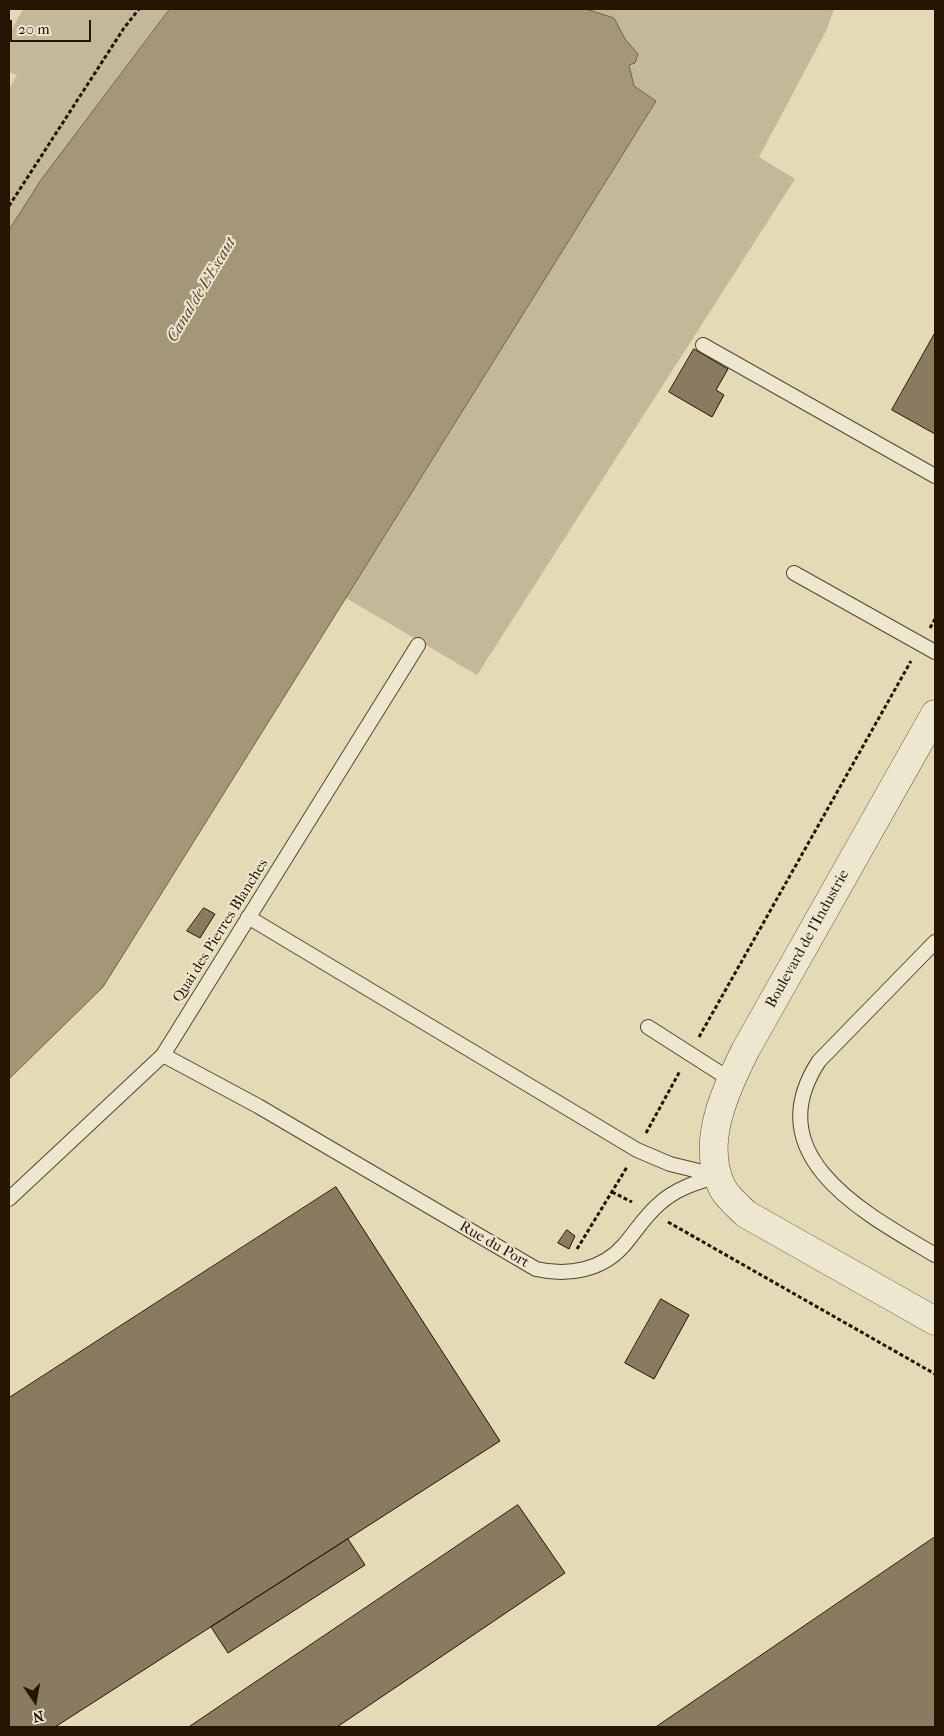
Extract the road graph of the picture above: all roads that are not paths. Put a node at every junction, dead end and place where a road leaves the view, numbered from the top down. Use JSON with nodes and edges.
{"nodes":[{"id":1,"x":703,"y":345,"type":"dead end"},
{"id":2,"x":935,"y":476,"type":"edge"},
{"id":3,"x":794,"y":573,"type":"dead end"},
{"id":4,"x":418,"y":645,"type":"dead end"},
{"id":5,"x":935,"y":652,"type":"edge"},
{"id":6,"x":935,"y":714,"type":"edge"},
{"id":7,"x":248,"y":918,"type":"junction"},
{"id":8,"x":935,"y":942,"type":"edge"},
{"id":9,"x":648,"y":1027,"type":"dead end"},
{"id":10,"x":163,"y":1055,"type":"junction"},
{"id":11,"x":731,"y":1080,"type":"junction"},
{"id":12,"x":718,"y":1176,"type":"junction"},
{"id":13,"x":9,"y":1199,"type":"edge"},
{"id":14,"x":935,"y":1255,"type":"edge"},
{"id":15,"x":935,"y":1322,"type":"edge"}],
"edges":[{"from":1,"to":2,"type":"lane"},
{"from":3,"to":5,"type":"lane"},
{"from":4,"to":7,"type":"lane","name":"Quai des Pierres Blanches"},
{"from":6,"to":11,"type":"street","name":"Boulevard de l'Industrie"},
{"from":7,"to":10,"type":"lane","name":"Quai des Pierres Blanches"},
{"from":7,"to":12,"type":"lane"},
{"from":8,"to":14,"type":"lane"},
{"from":9,"to":11,"type":"lane"},
{"from":10,"to":12,"type":"lane","name":"Rue du Port"},
{"from":10,"to":13,"type":"lane","name":"Quai des Pierres Blanches"},
{"from":11,"to":12,"type":"street","name":"Boulevard de l'Industrie"},
{"from":12,"to":15,"type":"street"}]}
